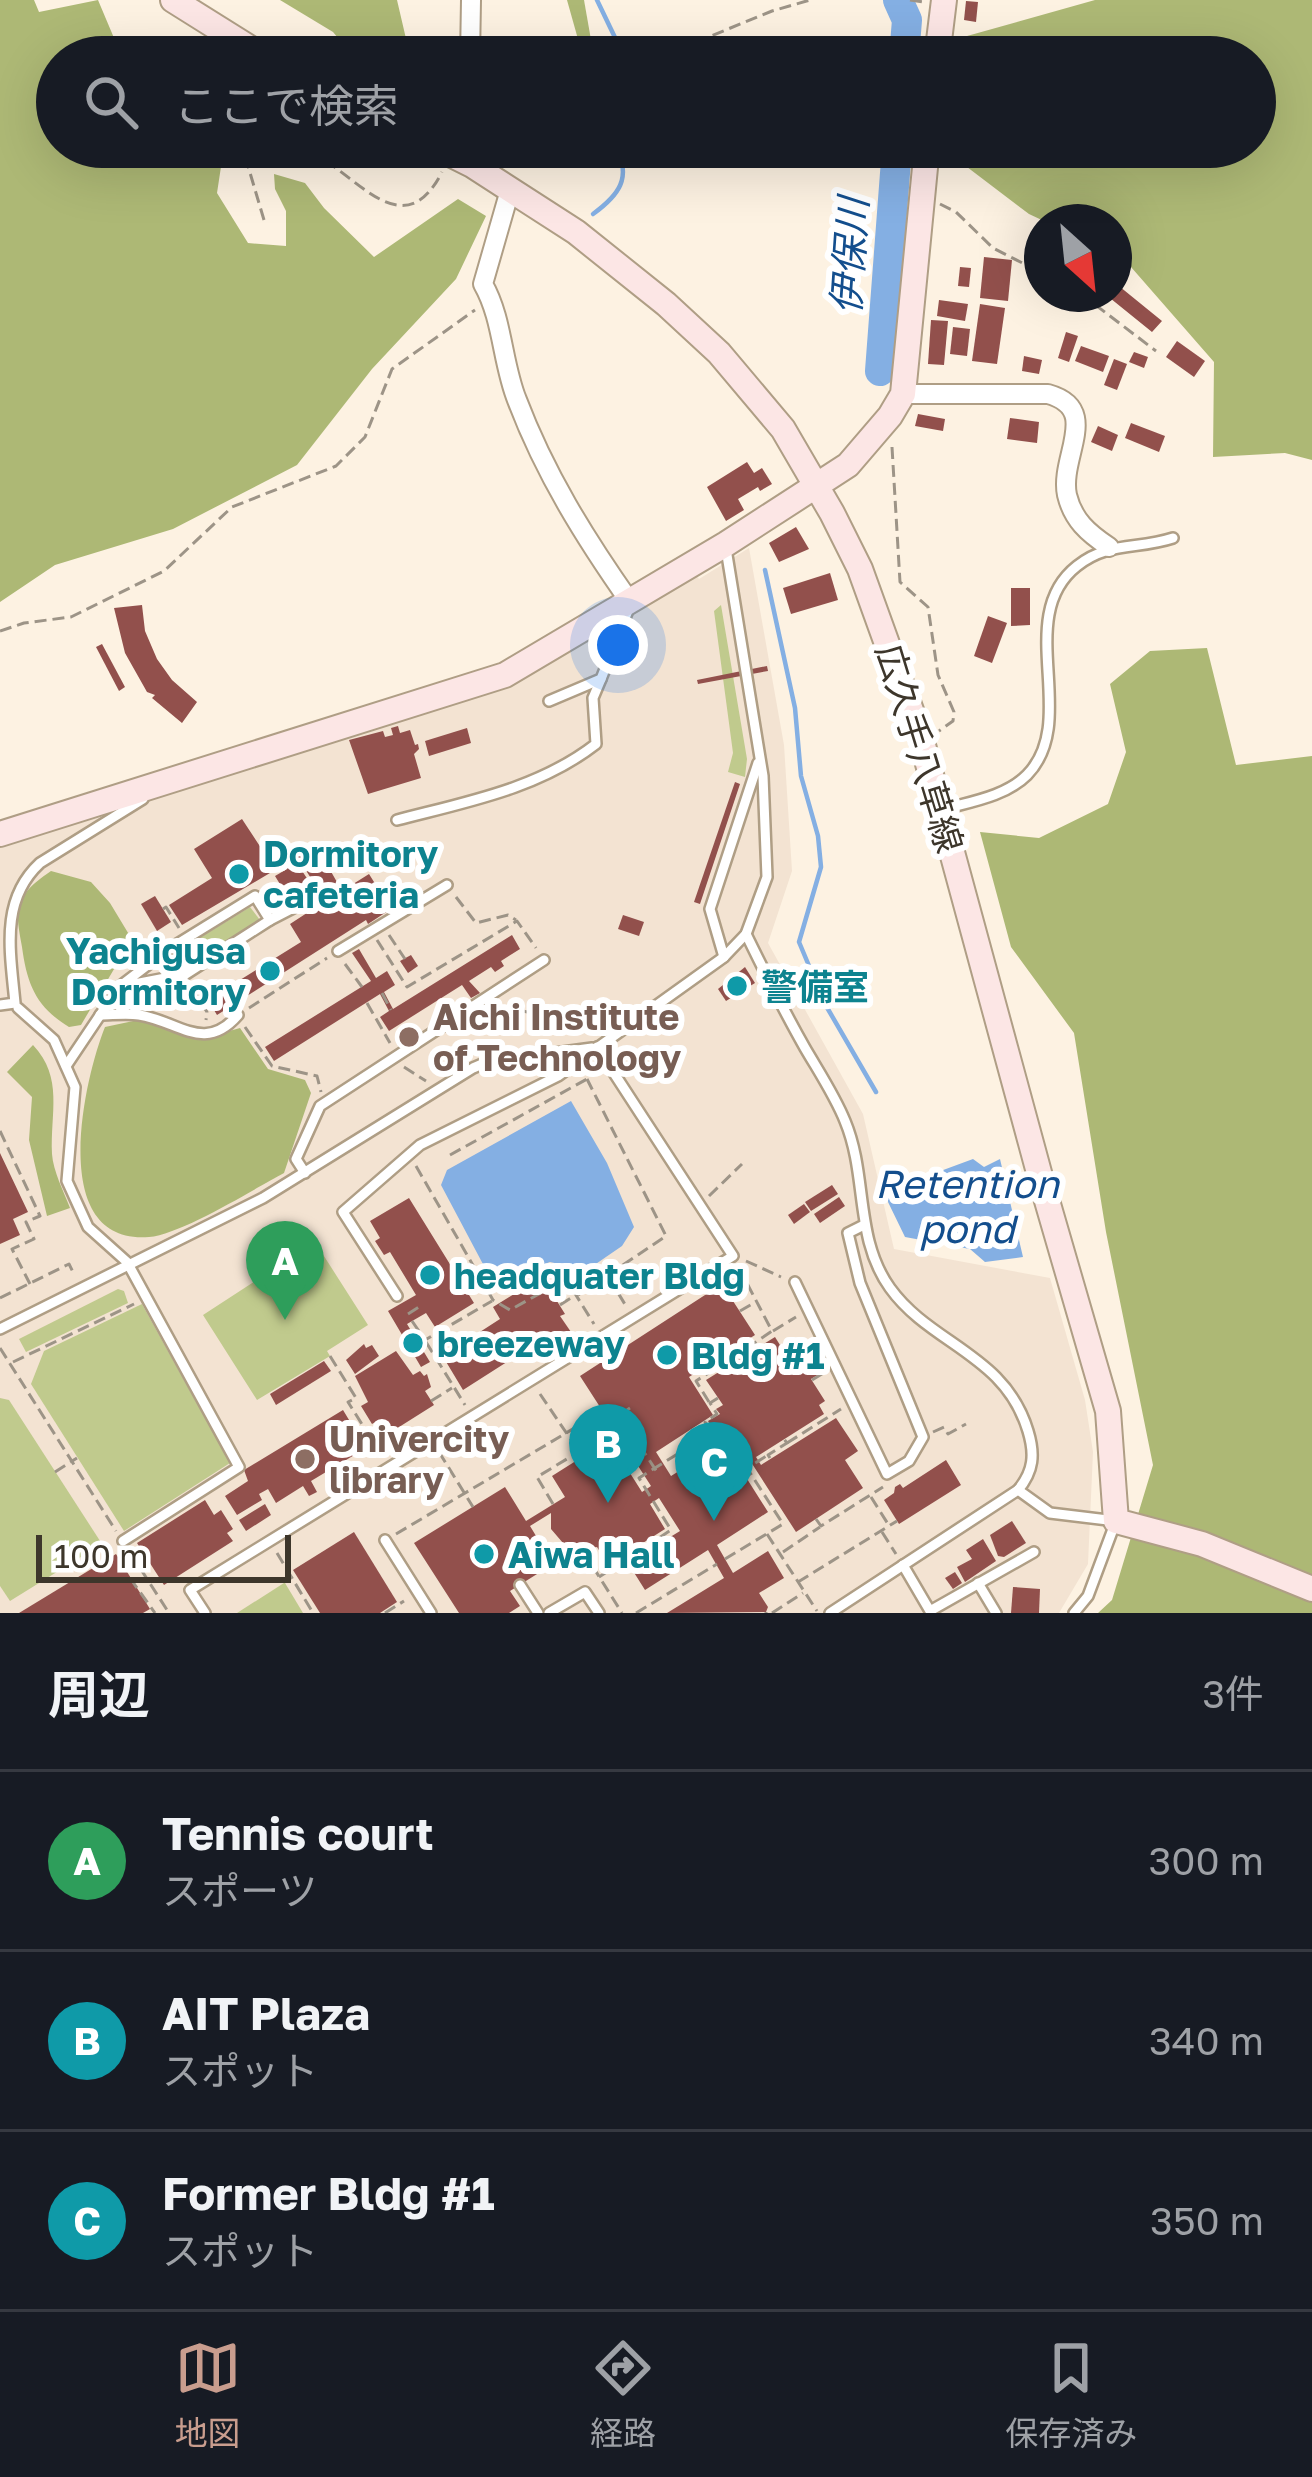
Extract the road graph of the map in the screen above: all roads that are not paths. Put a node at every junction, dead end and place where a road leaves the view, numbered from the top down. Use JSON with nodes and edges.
{"nodes":[{"id":1,"x":173,"y":0,"type":"edge"},
{"id":2,"x":471,"y":0,"type":"edge"},
{"id":3,"x":944,"y":0,"type":"edge"},
{"id":4,"x":230,"y":36,"type":"edge"},
{"id":5,"x":470,"y":36,"type":"edge"},
{"id":6,"x":940,"y":36,"type":"edge"},
{"id":7,"x":478,"y":168,"type":"edge"},
{"id":8,"x":925,"y":168,"type":"edge"},
{"id":9,"x":510,"y":190,"type":"junction"},
{"id":10,"x":896,"y":405,"type":"junction"},
{"id":11,"x":818,"y":486,"type":"junction"},
{"id":12,"x":1173,"y":538,"type":"dead end"},
{"id":13,"x":726,"y":544,"type":"junction"},
{"id":14,"x":1109,"y":547,"type":"junction"},
{"id":15,"x":630,"y":602,"type":"junction"},
{"id":16,"x":602,"y":679,"type":"junction"},
{"id":17,"x":549,"y":701,"type":"dead end"},
{"id":18,"x":760,"y":757,"type":"junction"},
{"id":19,"x":178,"y":778,"type":"junction"},
{"id":20,"x":941,"y":810,"type":"junction"},
{"id":21,"x":397,"y":820,"type":"dead end"},
{"id":22,"x":0,"y":834,"type":"edge"},
{"id":23,"x":447,"y":885,"type":"road end"},
{"id":24,"x":301,"y":904,"type":"dead end"},
{"id":25,"x":270,"y":920,"type":"junction"},
{"id":26,"x":746,"y":934,"type":"junction"},
{"id":27,"x":338,"y":951,"type":"road end"},
{"id":28,"x":724,"y":957,"type":"junction"},
{"id":29,"x":544,"y":959,"type":"road end"},
{"id":30,"x":119,"y":987,"type":"junction"},
{"id":31,"x":0,"y":1005,"type":"edge"},
{"id":32,"x":18,"y":1008,"type":"dead end"},
{"id":33,"x":100,"y":1015,"type":"junction"},
{"id":34,"x":238,"y":1015,"type":"road end"},
{"id":35,"x":597,"y":1047,"type":"junction"},
{"id":36,"x":65,"y":1066,"type":"junction"},
{"id":37,"x":304,"y":1173,"type":"junction"},
{"id":38,"x":864,"y":1225,"type":"junction"},
{"id":39,"x":127,"y":1262,"type":"junction"},
{"id":40,"x":794,"y":1282,"type":"road end"},
{"id":41,"x":397,"y":1296,"type":"dead end"},
{"id":42,"x":0,"y":1329,"type":"edge"},
{"id":43,"x":1018,"y":1490,"type":"junction"},
{"id":44,"x":1116,"y":1521,"type":"junction"},
{"id":45,"x":123,"y":1540,"type":"road end"},
{"id":46,"x":385,"y":1540,"type":"road end"},
{"id":47,"x":1034,"y":1552,"type":"dead end"},
{"id":48,"x":903,"y":1565,"type":"junction"},
{"id":49,"x":978,"y":1583,"type":"junction"},
{"id":50,"x":520,"y":1585,"type":"dead end"},
{"id":51,"x":1312,"y":1589,"type":"edge"},
{"id":52,"x":944,"y":1608,"type":"edge"},
{"id":53,"x":205,"y":1613,"type":"edge"},
{"id":54,"x":431,"y":1613,"type":"edge"},
{"id":55,"x":538,"y":1613,"type":"edge"},
{"id":56,"x":548,"y":1613,"type":"edge"},
{"id":57,"x":598,"y":1613,"type":"edge"},
{"id":58,"x":830,"y":1613,"type":"edge"},
{"id":59,"x":995,"y":1613,"type":"edge"},
{"id":60,"x":1074,"y":1613,"type":"edge"}],
"edges":[{"from":1,"to":4,"type":"main road"},
{"from":2,"to":5,"type":"street"},
{"from":3,"to":6,"type":"main road"},
{"from":7,"to":9,"type":"main road","name":"広久手八草線"},
{"from":8,"to":10,"type":"main road"},
{"from":9,"to":11,"type":"main road","name":"広久手八草線"},
{"from":9,"to":15,"type":"street"},
{"from":10,"to":11,"type":"main road"},
{"from":10,"to":14,"type":"street"},
{"from":11,"to":13,"type":"main road"},
{"from":11,"to":20,"type":"main road","name":"広久手八草線"},
{"from":12,"to":14,"type":"lane"},
{"from":13,"to":15,"type":"main road"},
{"from":13,"to":18,"type":"lane"},
{"from":14,"to":20,"type":"lane"},
{"from":15,"to":16,"type":"lane"},
{"from":15,"to":19,"type":"main road"},
{"from":16,"to":17,"type":"lane"},
{"from":16,"to":21,"type":"lane"},
{"from":18,"to":26,"type":"lane"},
{"from":18,"to":28,"type":"lane"},
{"from":19,"to":22,"type":"main road"},
{"from":19,"to":31,"type":"lane"},
{"from":20,"to":44,"type":"main road","name":"広久手八草線"},
{"from":23,"to":27,"type":"lane"},
{"from":24,"to":25,"type":"lane"},
{"from":25,"to":30,"type":"lane"},
{"from":25,"to":30,"type":"lane"},
{"from":26,"to":28,"type":"lane"},
{"from":26,"to":38,"type":"lane"},
{"from":28,"to":35,"type":"lane"},
{"from":29,"to":37,"type":"lane"},
{"from":30,"to":33,"type":"lane"},
{"from":32,"to":36,"type":"lane"},
{"from":33,"to":34,"type":"lane"},
{"from":33,"to":36,"type":"lane"},
{"from":35,"to":37,"type":"lane"},
{"from":35,"to":41,"type":"lane"},
{"from":35,"to":53,"type":"lane"},
{"from":36,"to":39,"type":"lane"},
{"from":37,"to":39,"type":"lane"},
{"from":38,"to":40,"type":"lane"},
{"from":38,"to":43,"type":"lane"},
{"from":39,"to":42,"type":"lane"},
{"from":39,"to":45,"type":"lane"},
{"from":43,"to":44,"type":"lane"},
{"from":43,"to":48,"type":"lane"},
{"from":44,"to":51,"type":"main road"},
{"from":44,"to":60,"type":"lane"},
{"from":46,"to":54,"type":"lane"},
{"from":47,"to":49,"type":"lane"},
{"from":48,"to":52,"type":"lane"},
{"from":48,"to":58,"type":"lane"},
{"from":49,"to":52,"type":"lane"},
{"from":49,"to":59,"type":"lane"},
{"from":50,"to":55,"type":"lane"},
{"from":56,"to":57,"type":"lane"}]}
